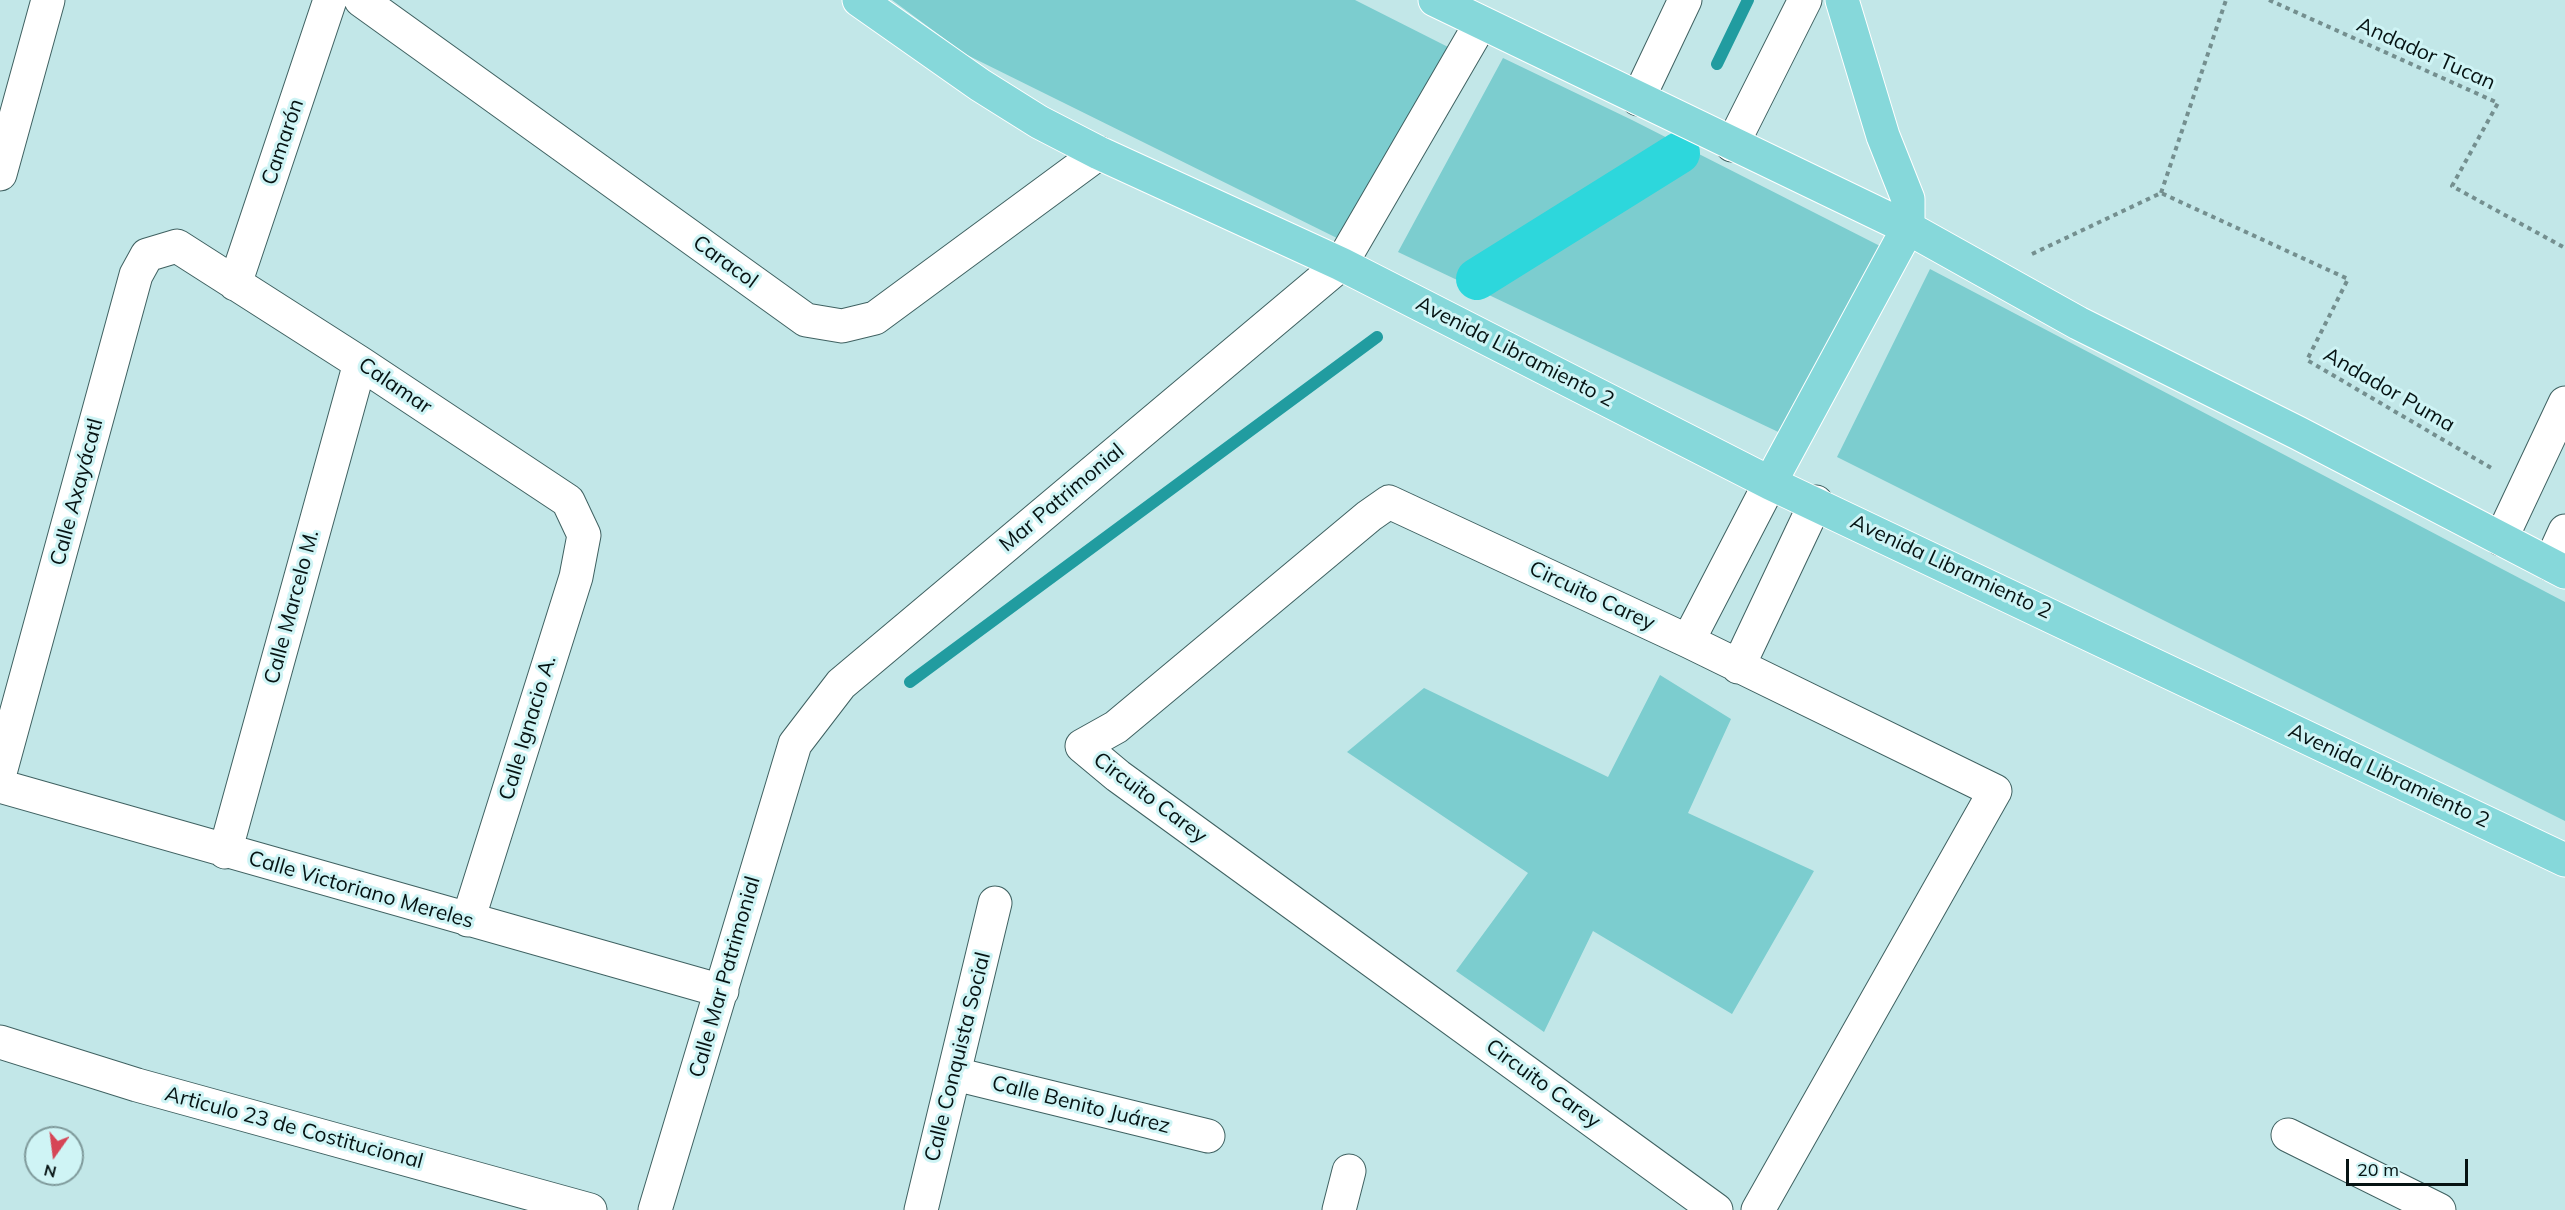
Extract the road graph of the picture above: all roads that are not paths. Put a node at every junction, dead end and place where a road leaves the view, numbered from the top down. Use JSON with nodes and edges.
{"nodes":[{"id":1,"x":48,"y":0,"type":"edge"},
{"id":2,"x":330,"y":0,"type":"edge"},
{"id":3,"x":361,"y":0,"type":"edge"},
{"id":4,"x":859,"y":0,"type":"edge"},
{"id":5,"x":1435,"y":0,"type":"edge"},
{"id":6,"x":1684,"y":0,"type":"edge"},
{"id":7,"x":1806,"y":0,"type":"edge"},
{"id":8,"x":1842,"y":0,"type":"edge"},
{"id":9,"x":1481,"y":23,"type":"junction"},
{"id":10,"x":1638,"y":99,"type":"junction"},
{"id":11,"x":1732,"y":145,"type":"junction"},
{"id":12,"x":1099,"y":153,"type":"junction"},
{"id":13,"x":0,"y":174,"type":"edge"},
{"id":14,"x":1908,"y":228,"type":"junction"},
{"id":15,"x":189,"y":252,"type":"joint"},
{"id":16,"x":1341,"y":264,"type":"junction"},
{"id":17,"x":235,"y":284,"type":"junction"},
{"id":18,"x":360,"y":363,"type":"junction"},
{"id":19,"x":2565,"y":403,"type":"edge"},
{"id":20,"x":1770,"y":483,"type":"junction"},
{"id":21,"x":1816,"y":502,"type":"junction"},
{"id":22,"x":2565,"y":531,"type":"edge"},
{"id":23,"x":584,"y":535,"type":"joint"},
{"id":24,"x":2501,"y":539,"type":"junction"},
{"id":25,"x":2558,"y":568,"type":"edge"},
{"id":26,"x":1688,"y":642,"type":"junction"},
{"id":27,"x":1738,"y":667,"type":"junction"},
{"id":28,"x":795,"y":744,"type":"joint"},
{"id":29,"x":0,"y":773,"type":"edge"},
{"id":30,"x":0,"y":786,"type":"edge"},
{"id":31,"x":225,"y":852,"type":"junction"},
{"id":32,"x":2565,"y":860,"type":"edge"},
{"id":33,"x":995,"y":903,"type":"dead end"},
{"id":34,"x":468,"y":920,"type":"junction"},
{"id":35,"x":722,"y":991,"type":"junction"},
{"id":36,"x":0,"y":1042,"type":"edge"},
{"id":37,"x":954,"y":1074,"type":"junction"},
{"id":38,"x":2288,"y":1135,"type":"dead end"},
{"id":39,"x":1208,"y":1136,"type":"dead end"},
{"id":40,"x":1349,"y":1171,"type":"dead end"},
{"id":41,"x":590,"y":1210,"type":"edge"},
{"id":42,"x":655,"y":1210,"type":"edge"},
{"id":43,"x":921,"y":1210,"type":"edge"},
{"id":44,"x":1339,"y":1210,"type":"edge"},
{"id":45,"x":1716,"y":1210,"type":"edge"},
{"id":46,"x":1758,"y":1210,"type":"edge"},
{"id":47,"x":2439,"y":1210,"type":"edge"}],
"edges":[{"from":1,"to":13,"type":"street"},
{"from":2,"to":17,"type":"street","name":"Camarón"},
{"from":3,"to":12,"type":"street","name":"Caracol"},
{"from":4,"to":12,"type":"main road","name":"Avenida Libramiento 2"},
{"from":5,"to":9,"type":"main road"},
{"from":6,"to":10,"type":"street"},
{"from":7,"to":11,"type":"street"},
{"from":8,"to":14,"type":"main road"},
{"from":9,"to":10,"type":"main road"},
{"from":9,"to":16,"type":"street"},
{"from":10,"to":11,"type":"main road"},
{"from":11,"to":14,"type":"main road"},
{"from":12,"to":16,"type":"main road","name":"Avenida Libramiento 2"},
{"from":14,"to":20,"type":"main road"},
{"from":14,"to":24,"type":"main road"},
{"from":15,"to":17,"type":"street","name":"Calamar"},
{"from":15,"to":29,"type":"street","name":"Calle Axayácatl"},
{"from":16,"to":20,"type":"main road","name":"Avenida Libramiento 2"},
{"from":16,"to":28,"type":"street","name":"Mar Patrimonial"},
{"from":17,"to":18,"type":"street","name":"Calamar"},
{"from":18,"to":23,"type":"street","name":"Calamar"},
{"from":18,"to":31,"type":"street","name":"Calle Marcelo M."},
{"from":19,"to":24,"type":"street"},
{"from":20,"to":21,"type":"main road","name":"Avenida Libramiento 2"},
{"from":20,"to":26,"type":"street"},
{"from":21,"to":27,"type":"street"},
{"from":21,"to":32,"type":"main road","name":"Avenida Libramiento 2"},
{"from":22,"to":25,"type":"street"},
{"from":23,"to":34,"type":"street","name":"Calle Ignacio A."},
{"from":24,"to":25,"type":"main road"},
{"from":26,"to":27,"type":"street"},
{"from":26,"to":45,"type":"street","name":"Circuito Carey"},
{"from":27,"to":46,"type":"street"},
{"from":28,"to":35,"type":"street","name":"Calle Mar Patrimonial"},
{"from":30,"to":31,"type":"street","name":"Calle Victoriano Mereles"},
{"from":31,"to":34,"type":"street","name":"Calle Victoriano Mereles"},
{"from":33,"to":37,"type":"street","name":"Calle Conquista Social"},
{"from":34,"to":35,"type":"street","name":"Calle Victoriano Mereles"},
{"from":35,"to":42,"type":"street","name":"Calle Mar Patrimonial"},
{"from":36,"to":41,"type":"street","name":"Articulo 23 de Costitucional"},
{"from":37,"to":39,"type":"street","name":"Calle Benito Juárez"},
{"from":37,"to":43,"type":"street","name":"Calle Conquista Social"},
{"from":38,"to":47,"type":"street"},
{"from":40,"to":44,"type":"street"}]}
